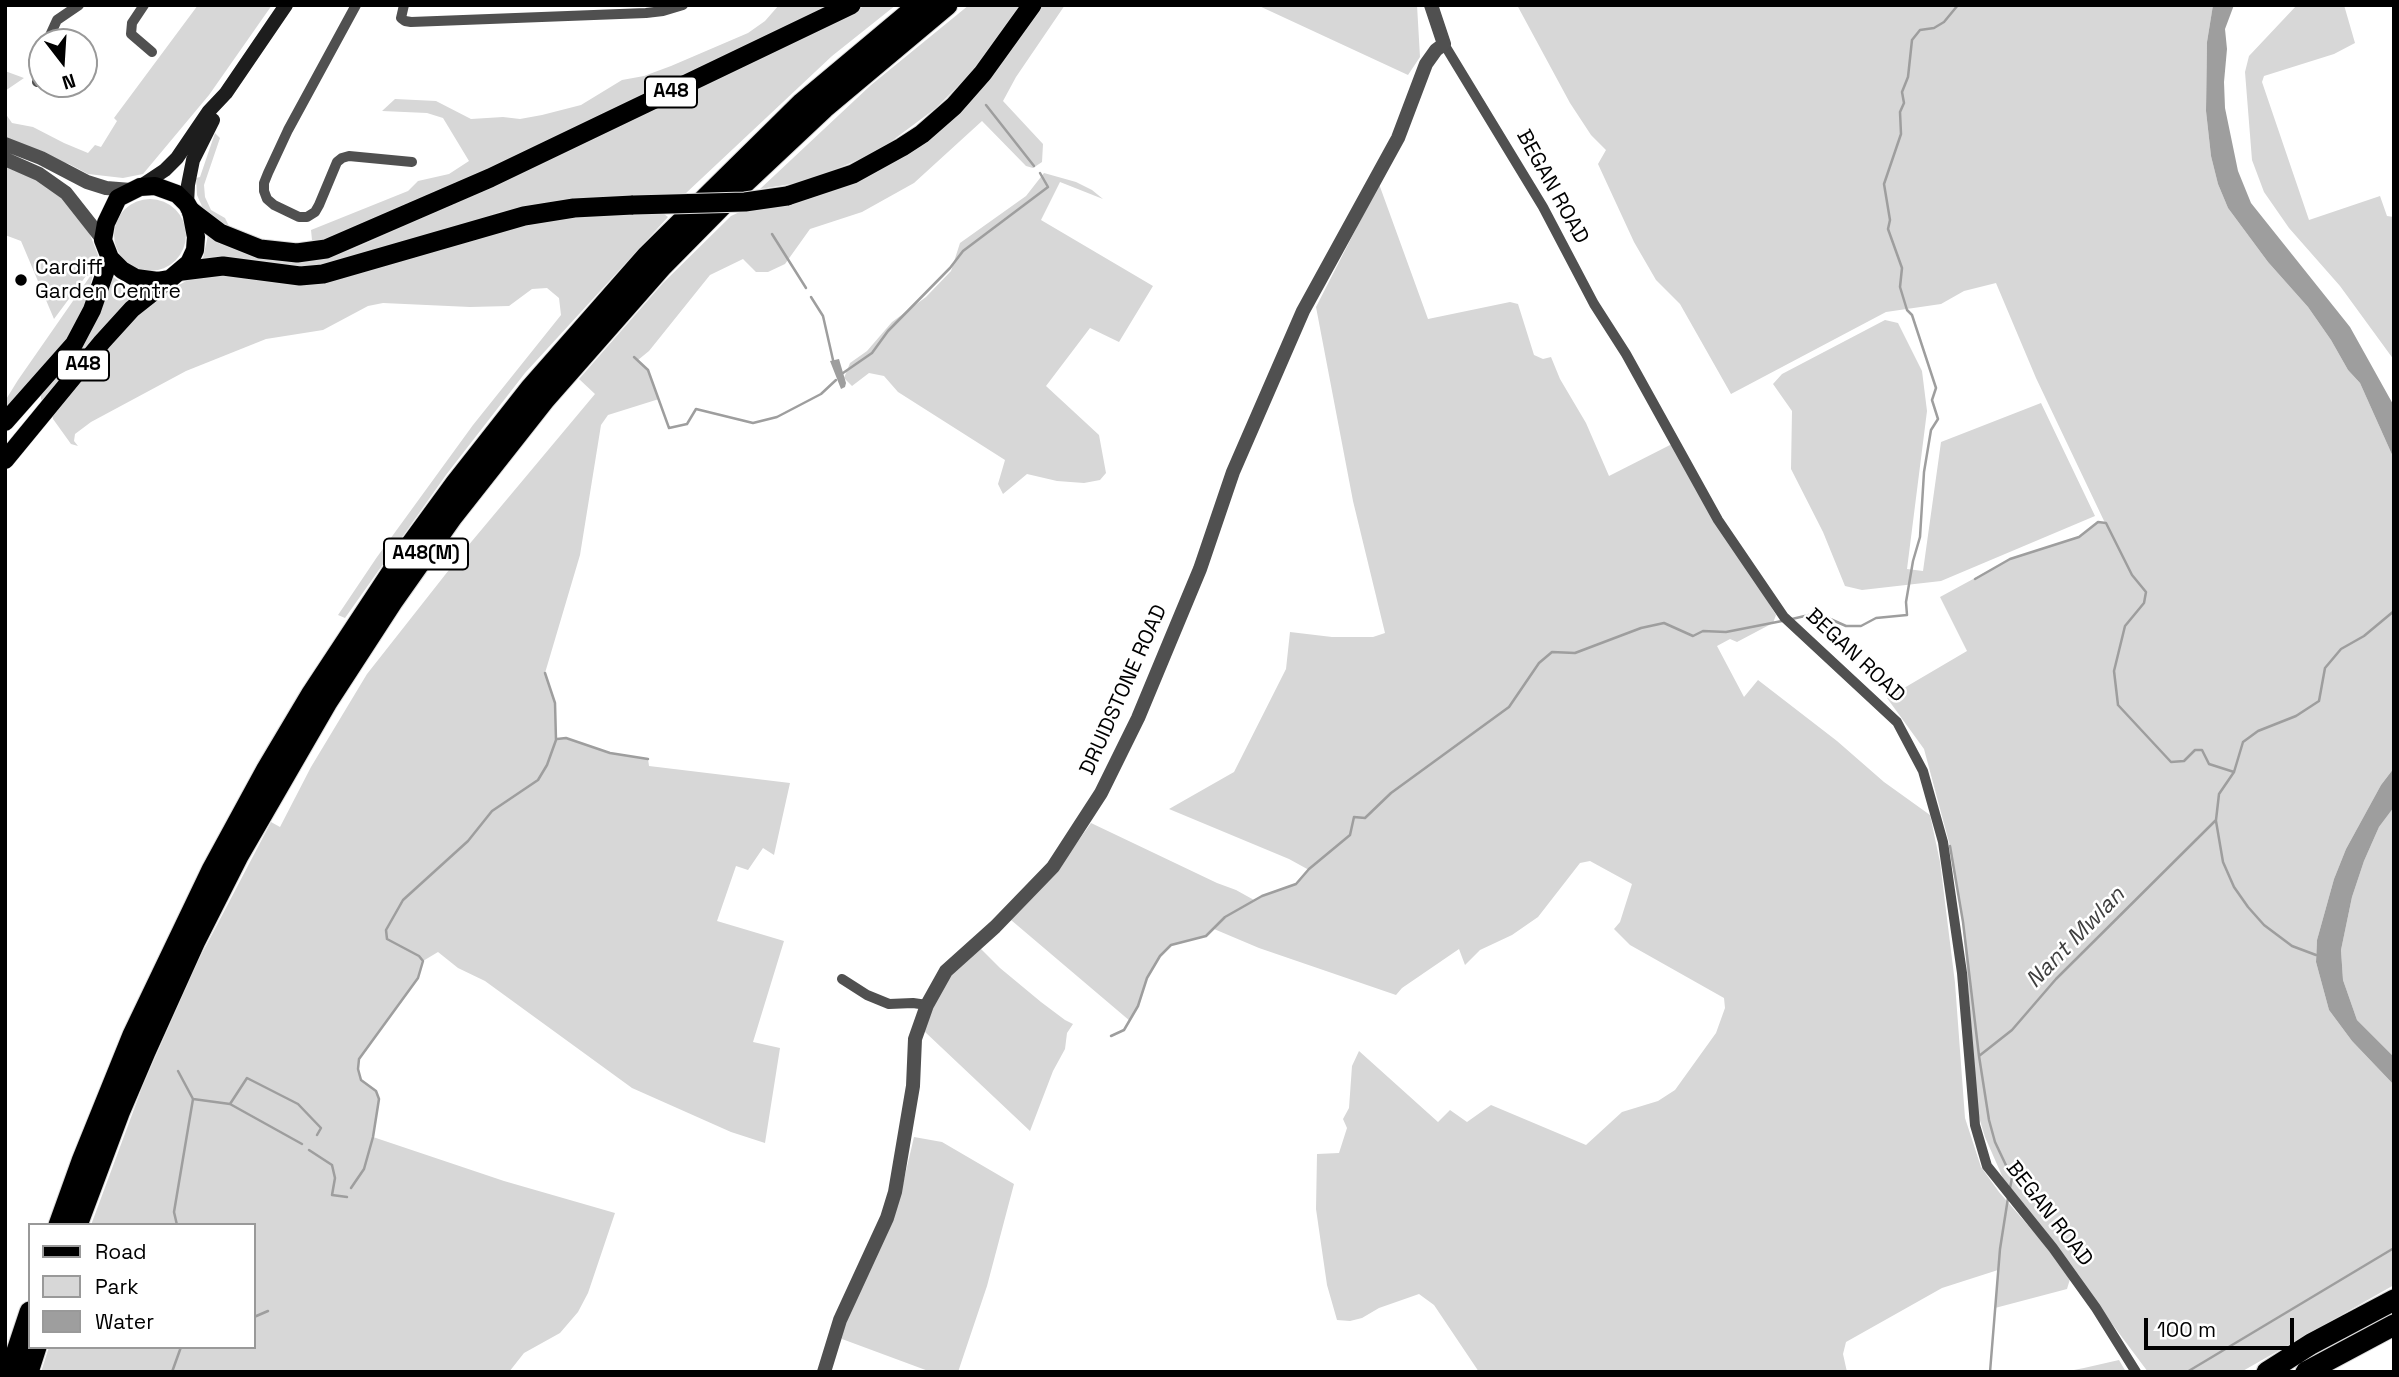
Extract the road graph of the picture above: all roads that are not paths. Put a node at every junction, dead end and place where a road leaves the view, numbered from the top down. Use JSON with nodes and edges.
{"nodes":[{"id":1,"x":79,"y":5,"type":"edge"},
{"id":2,"x":144,"y":5,"type":"edge"},
{"id":3,"x":286,"y":5,"type":"edge"},
{"id":4,"x":356,"y":5,"type":"edge"},
{"id":5,"x":404,"y":5,"type":"edge"},
{"id":6,"x":683,"y":5,"type":"edge"},
{"id":7,"x":851,"y":5,"type":"edge"},
{"id":8,"x":919,"y":5,"type":"edge"},
{"id":9,"x":947,"y":5,"type":"edge"},
{"id":10,"x":1032,"y":5,"type":"edge"},
{"id":11,"x":1431,"y":5,"type":"edge"},
{"id":12,"x":53,"y":28,"type":"edge"},
{"id":13,"x":1444,"y":44,"type":"junction"},
{"id":14,"x":152,"y":52,"type":"dead end"},
{"id":15,"x":226,"y":93,"type":"junction"},
{"id":16,"x":5,"y":144,"type":"edge"},
{"id":17,"x":5,"y":159,"type":"edge"},
{"id":18,"x":412,"y":162,"type":"dead end"},
{"id":19,"x":136,"y":189,"type":"junction"},
{"id":20,"x":189,"y":208,"type":"junction"},
{"id":21,"x":103,"y":240,"type":"junction"},
{"id":22,"x":110,"y":258,"type":"junction"},
{"id":23,"x":176,"y":275,"type":"junction"},
{"id":24,"x":5,"y":422,"type":"edge"},
{"id":25,"x":5,"y":460,"type":"edge"},
{"id":26,"x":842,"y":979,"type":"dead end"},
{"id":27,"x":927,"y":1006,"type":"junction"},
{"id":28,"x":60,"y":1223,"type":"edge"},
{"id":29,"x":78,"y":1223,"type":"edge"},
{"id":30,"x":2394,"y":1300,"type":"edge"},
{"id":31,"x":28,"y":1318,"type":"edge"},
{"id":32,"x":2394,"y":1325,"type":"edge"},
{"id":33,"x":35,"y":1349,"type":"edge"},
{"id":34,"x":10,"y":1372,"type":"edge"},
{"id":35,"x":29,"y":1372,"type":"edge"},
{"id":36,"x":824,"y":1372,"type":"edge"},
{"id":37,"x":2136,"y":1372,"type":"edge"},
{"id":38,"x":2267,"y":1372,"type":"edge"},
{"id":39,"x":2306,"y":1372,"type":"edge"}],
"edges":[{"from":1,"to":12,"type":"street"},
{"from":2,"to":14,"type":"street"},
{"from":3,"to":15,"type":"main road"},
{"from":4,"to":18,"type":"street"},
{"from":5,"to":6,"type":"street"},
{"from":7,"to":20,"type":"highway","number":"A48"},
{"from":8,"to":28,"type":"highway","number":"A48(M)"},
{"from":9,"to":29,"type":"highway","number":"A48(M)"},
{"from":10,"to":23,"type":"highway","bridge":true},
{"from":11,"to":13,"type":"street"},
{"from":13,"to":27,"type":"street","name":"DRUIDSTONE ROAD"},
{"from":13,"to":37,"type":"street","name":"BEGAN ROAD"},
{"from":15,"to":19,"type":"main road"},
{"from":15,"to":20,"type":"main road"},
{"from":16,"to":19,"type":"street"},
{"from":17,"to":21,"type":"street"},
{"from":19,"to":20,"type":"main road"},
{"from":19,"to":21,"type":"main road"},
{"from":20,"to":23,"type":"main road"},
{"from":21,"to":22,"type":"main road"},
{"from":22,"to":23,"type":"main road"},
{"from":22,"to":24,"type":"main road","number":"A48"},
{"from":23,"to":25,"type":"main road","number":"A48"},
{"from":26,"to":27,"type":"street"},
{"from":27,"to":36,"type":"street","name":"DRUIDSTONE ROAD"},
{"from":30,"to":38,"type":"highway"},
{"from":31,"to":34,"type":"highway"},
{"from":32,"to":39,"type":"highway"},
{"from":33,"to":35,"type":"highway"}]}
